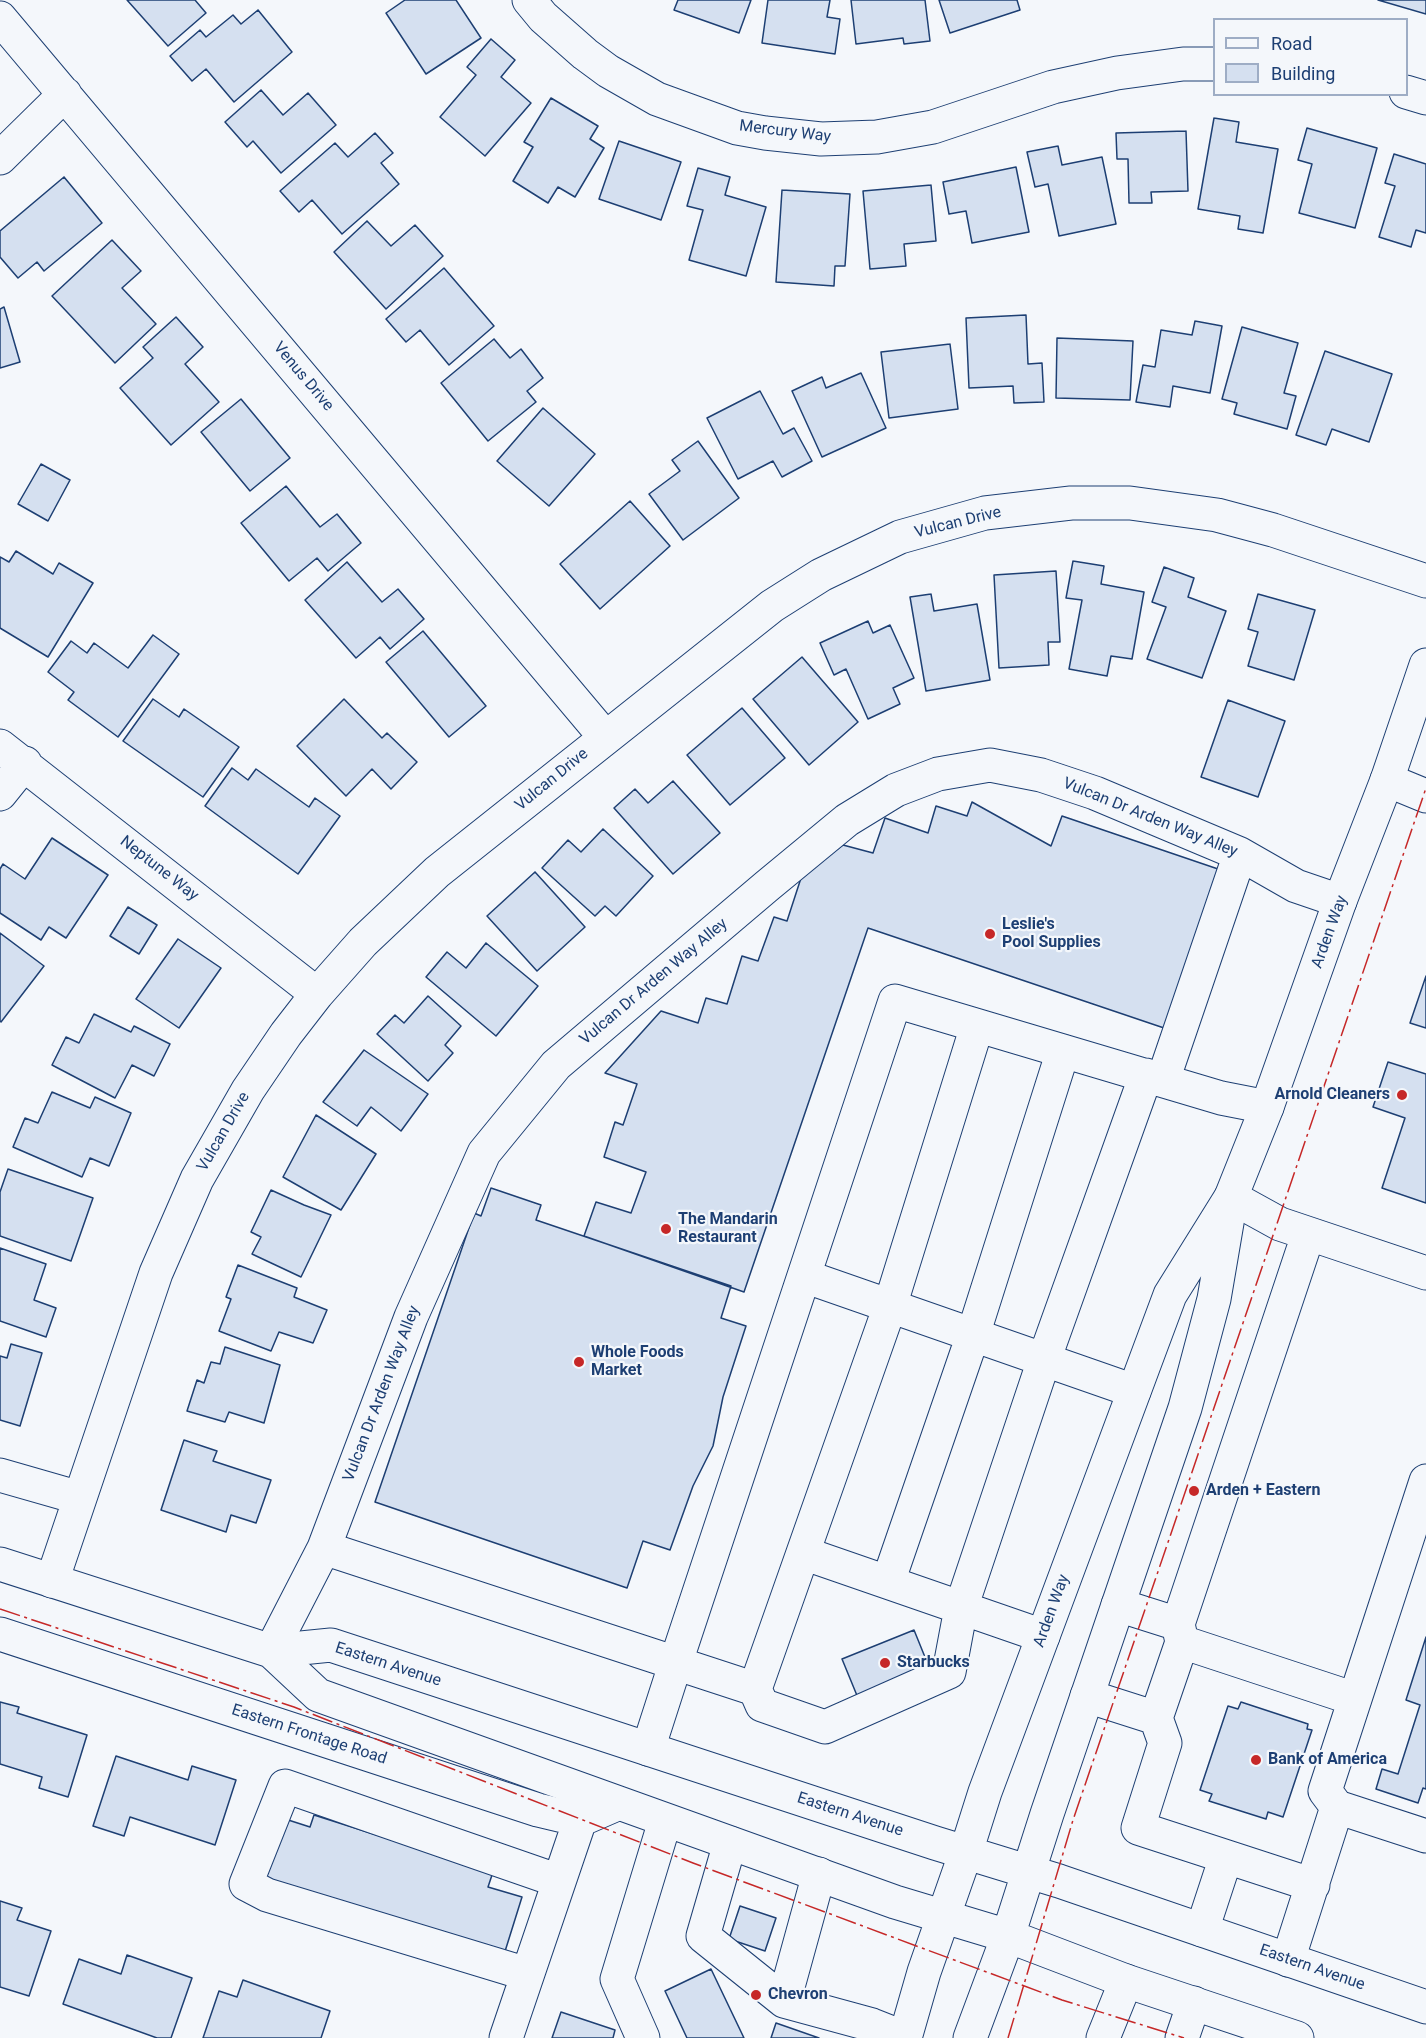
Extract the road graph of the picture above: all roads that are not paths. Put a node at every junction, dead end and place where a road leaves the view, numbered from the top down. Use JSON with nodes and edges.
{"nodes":[{"id":1,"x":529,"y":0,"type":"edge"},
{"id":2,"x":0,"y":18,"type":"edge"},
{"id":3,"x":1213,"y":64,"type":"edge"},
{"id":4,"x":1408,"y":92,"type":"edge"},
{"id":5,"x":66,"y":94,"type":"junction"},
{"id":6,"x":1426,"y":98,"type":"edge"},
{"id":7,"x":0,"y":158,"type":"edge"},
{"id":8,"x":1426,"y":581,"type":"edge"},
{"id":9,"x":1426,"y":665,"type":"edge"},
{"id":10,"x":605,"y":737,"type":"junction"},
{"id":11,"x":12,"y":755,"type":"edge"},
{"id":12,"x":1387,"y":780,"type":"junction"},
{"id":13,"x":0,"y":794,"type":"edge"},
{"id":14,"x":1426,"y":796,"type":"edge"},
{"id":15,"x":1240,"y":854,"type":"junction"},
{"id":16,"x":1340,"y":901,"type":"junction"},
{"id":17,"x":317,"y":994,"type":"junction"},
{"id":18,"x":977,"y":1026,"type":"junction"},
{"id":19,"x":1063,"y":1051,"type":"junction"},
{"id":20,"x":1155,"y":1078,"type":"junction"},
{"id":21,"x":1268,"y":1107,"type":"junction"},
{"id":22,"x":1231,"y":1197,"type":"junction"},
{"id":23,"x":1308,"y":1235,"type":"junction"},
{"id":24,"x":1426,"y":1273,"type":"edge"},
{"id":25,"x":804,"y":1276,"type":"junction"},
{"id":26,"x":890,"y":1306,"type":"junction"},
{"id":27,"x":973,"y":1335,"type":"junction"},
{"id":28,"x":1044,"y":1360,"type":"junction"},
{"id":29,"x":1134,"y":1391,"type":"junction"},
{"id":30,"x":0,"y":1475,"type":"edge"},
{"id":31,"x":1426,"y":1481,"type":"edge"},
{"id":32,"x":80,"y":1498,"type":"junction"},
{"id":33,"x":324,"y":1548,"type":"junction"},
{"id":34,"x":803,"y":1552,"type":"junction"},
{"id":35,"x":0,"y":1564,"type":"edge"},
{"id":36,"x":52,"y":1581,"type":"junction"},
{"id":37,"x":888,"y":1582,"type":"junction"},
{"id":38,"x":1118,"y":1605,"type":"junction"},
{"id":39,"x":961,"y":1608,"type":"junction"},
{"id":40,"x":1180,"y":1633,"type":"junction"},
{"id":41,"x":0,"y":1634,"type":"edge"},
{"id":42,"x":1043,"y":1636,"type":"junction"},
{"id":43,"x":271,"y":1651,"type":"junction"},
{"id":44,"x":676,"y":1662,"type":"junction"},
{"id":45,"x":755,"y":1689,"type":"junction"},
{"id":46,"x":1087,"y":1695,"type":"junction"},
{"id":47,"x":1355,"y":1699,"type":"junction"},
{"id":48,"x":1156,"y":1718,"type":"junction"},
{"id":49,"x":648,"y":1749,"type":"junction"},
{"id":50,"x":617,"y":1804,"type":"junction"},
{"id":51,"x":1337,"y":1807,"type":"junction"},
{"id":52,"x":580,"y":1820,"type":"junction"},
{"id":53,"x":665,"y":1821,"type":"junction"},
{"id":54,"x":1426,"y":1836,"type":"edge"},
{"id":55,"x":730,"y":1843,"type":"junction"},
{"id":56,"x":966,"y":1852,"type":"junction"},
{"id":57,"x":1226,"y":1857,"type":"junction"},
{"id":58,"x":1029,"y":1871,"type":"junction"},
{"id":59,"x":819,"y":1874,"type":"junction"},
{"id":60,"x":559,"y":1881,"type":"junction"},
{"id":61,"x":1313,"y":1885,"type":"junction"},
{"id":62,"x":944,"y":1916,"type":"junction"},
{"id":63,"x":1202,"y":1930,"type":"junction"},
{"id":64,"x":1008,"y":1936,"type":"junction"},
{"id":65,"x":1288,"y":1960,"type":"junction"},
{"id":66,"x":527,"y":1974,"type":"junction"},
{"id":67,"x":1126,"y":1981,"type":"junction"},
{"id":68,"x":784,"y":2001,"type":"junction"},
{"id":69,"x":1194,"y":2003,"type":"junction"},
{"id":70,"x":1426,"y":2007,"type":"edge"},
{"id":71,"x":827,"y":2026,"type":"edge"},
{"id":72,"x":506,"y":2038,"type":"edge"},
{"id":73,"x":643,"y":2038,"type":"edge"},
{"id":74,"x":905,"y":2038,"type":"edge"},
{"id":75,"x":970,"y":2038,"type":"edge"},
{"id":76,"x":1103,"y":2038,"type":"edge"},
{"id":77,"x":1182,"y":2038,"type":"edge"},
{"id":78,"x":1298,"y":2038,"type":"edge"}],
"edges":[{"from":1,"to":3,"type":"main road","name":"Mercury Way"},
{"from":2,"to":5,"type":"main road","name":"Venus Drive"},
{"from":4,"to":6,"type":"main road"},
{"from":5,"to":7,"type":"main road"},
{"from":5,"to":10,"type":"main road","name":"Venus Drive"},
{"from":8,"to":10,"type":"main road","name":"Vulcan Drive"},
{"from":9,"to":12,"type":"main road","name":"Arden Way"},
{"from":10,"to":17,"type":"main road","name":"Vulcan Drive"},
{"from":11,"to":13,"type":"main road"},
{"from":11,"to":17,"type":"main road","name":"Neptune Way"},
{"from":12,"to":14,"type":"main road"},
{"from":12,"to":16,"type":"main road","name":"Arden Way"},
{"from":15,"to":16,"type":"main road","name":"Vulcan Dr Arden Way Alley"},
{"from":15,"to":20,"type":"main road"},
{"from":15,"to":33,"type":"main road","name":"Vulcan Dr Arden Way Alley"},
{"from":16,"to":21,"type":"main road","name":"Arden Way"},
{"from":17,"to":32,"type":"main road","name":"Vulcan Drive"},
{"from":18,"to":19,"type":"main road"},
{"from":18,"to":25,"type":"main road"},
{"from":18,"to":26,"type":"main road"},
{"from":19,"to":20,"type":"main road"},
{"from":19,"to":27,"type":"main road"},
{"from":20,"to":21,"type":"main road"},
{"from":20,"to":28,"type":"main road"},
{"from":21,"to":22,"type":"main road","name":"Arden Way"},
{"from":22,"to":23,"type":"main road"},
{"from":22,"to":29,"type":"main road","name":"Arden Way"},
{"from":22,"to":38,"type":"main road","name":"Arden Way"},
{"from":23,"to":24,"type":"main road"},
{"from":23,"to":40,"type":"main road"},
{"from":25,"to":26,"type":"main road"},
{"from":25,"to":44,"type":"main road"},
{"from":26,"to":27,"type":"main road"},
{"from":26,"to":34,"type":"main road"},
{"from":27,"to":28,"type":"main road"},
{"from":27,"to":37,"type":"main road"},
{"from":28,"to":29,"type":"main road"},
{"from":28,"to":39,"type":"main road"},
{"from":29,"to":42,"type":"main road","name":"Arden Way"},
{"from":30,"to":32,"type":"main road"},
{"from":31,"to":47,"type":"main road"},
{"from":32,"to":36,"type":"main road","name":"Vulcan Drive"},
{"from":33,"to":43,"type":"main road","name":"Vulcan Dr Arden Way Alley"},
{"from":33,"to":44,"type":"main road"},
{"from":34,"to":37,"type":"main road"},
{"from":34,"to":45,"type":"main road"},
{"from":35,"to":36,"type":"main road","name":"Eastern Avenue"},
{"from":36,"to":43,"type":"main road","name":"Eastern Avenue"},
{"from":37,"to":39,"type":"main road"},
{"from":38,"to":40,"type":"main road"},
{"from":38,"to":46,"type":"main road","name":"Arden Way"},
{"from":39,"to":42,"type":"main road"},
{"from":39,"to":45,"type":"main road"},
{"from":40,"to":47,"type":"main road"},
{"from":40,"to":48,"type":"main road"},
{"from":41,"to":52,"type":"main road","name":"Eastern Frontage Road"},
{"from":42,"to":56,"type":"main road","name":"Arden Way"},
{"from":43,"to":49,"type":"main road","name":"Eastern Avenue"},
{"from":43,"to":50,"type":"main road","name":"Eastern Avenue"},
{"from":44,"to":45,"type":"main road"},
{"from":44,"to":49,"type":"main road"},
{"from":46,"to":48,"type":"main road"},
{"from":46,"to":58,"type":"main road","name":"Arden Way"},
{"from":47,"to":51,"type":"main road"},
{"from":48,"to":57,"type":"main road"},
{"from":49,"to":56,"type":"main road","name":"Eastern Avenue"},
{"from":50,"to":52,"type":"main road"},
{"from":50,"to":53,"type":"main road","name":"Eastern Avenue"},
{"from":51,"to":54,"type":"main road"},
{"from":51,"to":61,"type":"main road"},
{"from":52,"to":60,"type":"main road"},
{"from":53,"to":55,"type":"main road","name":"Eastern Avenue"},
{"from":53,"to":73,"type":"main road"},
{"from":55,"to":59,"type":"main road","name":"Eastern Avenue"},
{"from":55,"to":68,"type":"main road"},
{"from":56,"to":58,"type":"main road","name":"Eastern Avenue"},
{"from":56,"to":62,"type":"main road","name":"Arden Way"},
{"from":57,"to":61,"type":"main road"},
{"from":57,"to":63,"type":"main road"},
{"from":58,"to":63,"type":"main road","name":"Eastern Avenue"},
{"from":58,"to":64,"type":"main road","name":"Arden Way"},
{"from":59,"to":62,"type":"main road","name":"Eastern Avenue"},
{"from":59,"to":68,"type":"main road"},
{"from":60,"to":66,"type":"main road"},
{"from":60,"to":66,"type":"main road"},
{"from":61,"to":65,"type":"main road"},
{"from":62,"to":64,"type":"main road","name":"Eastern Avenue"},
{"from":62,"to":74,"type":"main road","name":"Arden Way"},
{"from":63,"to":65,"type":"main road","name":"Eastern Avenue"},
{"from":64,"to":67,"type":"main road","name":"Eastern Avenue"},
{"from":64,"to":75,"type":"main road","name":"Arden Way"},
{"from":65,"to":70,"type":"main road","name":"Eastern Avenue"},
{"from":66,"to":72,"type":"main road"},
{"from":67,"to":69,"type":"main road","name":"Eastern Avenue"},
{"from":67,"to":76,"type":"main road"},
{"from":68,"to":71,"type":"main road"},
{"from":69,"to":77,"type":"main road"},
{"from":69,"to":78,"type":"main road","name":"Eastern Avenue"},
{"from":71,"to":74,"type":"main road"}]}
